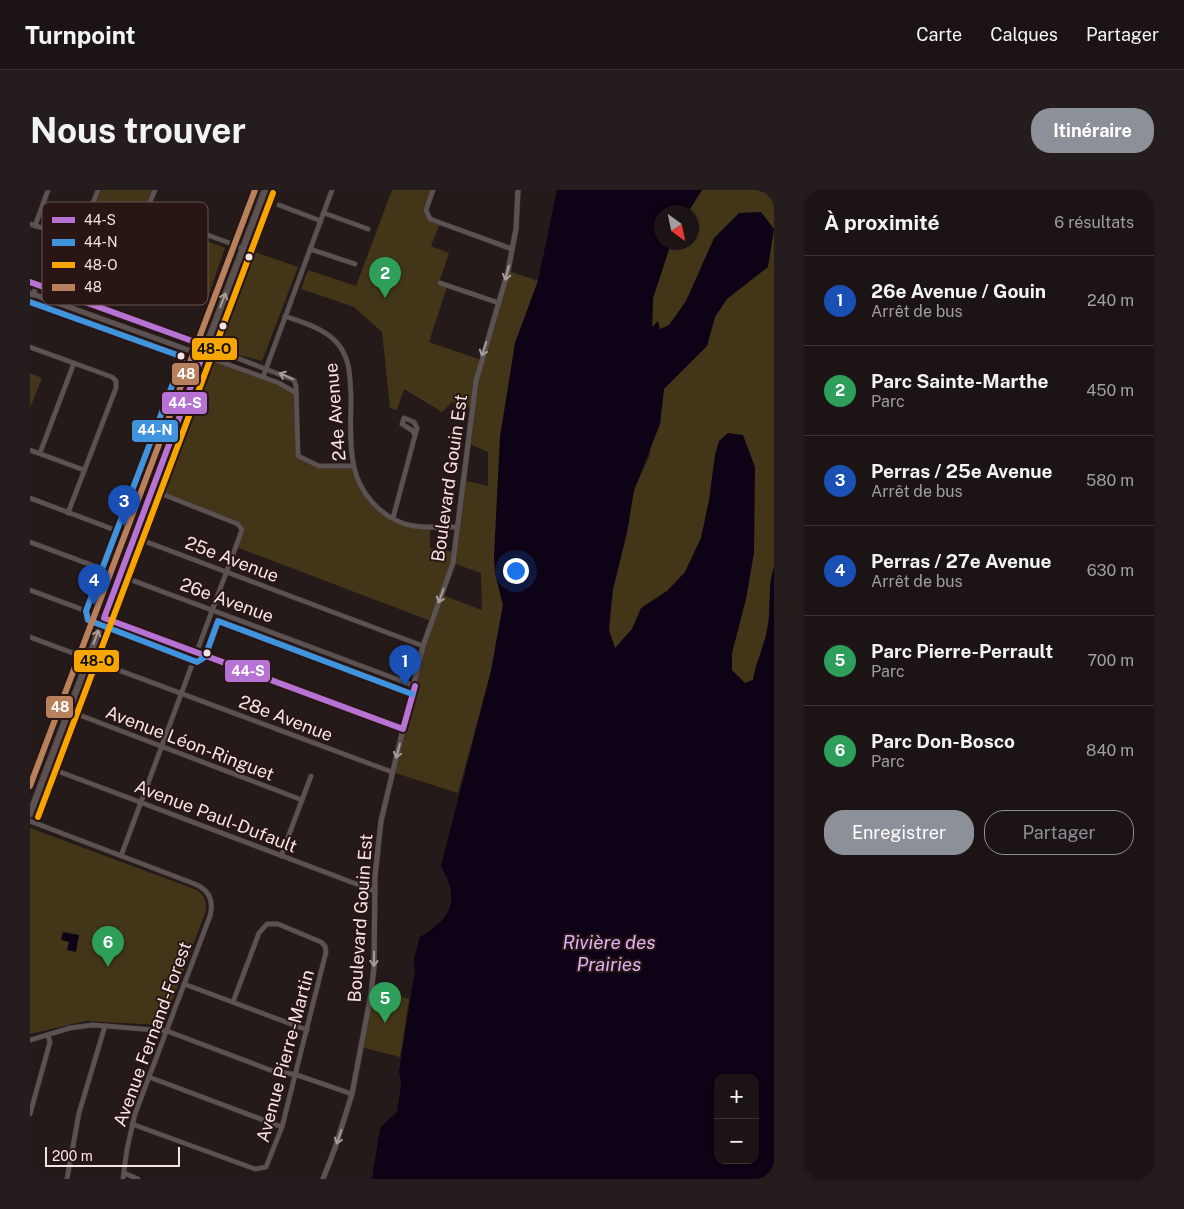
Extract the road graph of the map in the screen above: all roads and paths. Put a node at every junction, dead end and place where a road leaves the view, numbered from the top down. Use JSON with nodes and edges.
{"nodes":[{"id":1,"x":48,"y":190,"type":"edge"},
{"id":2,"x":98,"y":190,"type":"edge"},
{"id":3,"x":155,"y":190,"type":"edge"},
{"id":4,"x":255,"y":190,"type":"edge"},
{"id":5,"x":265,"y":190,"type":"edge"},
{"id":6,"x":332,"y":190,"type":"edge"},
{"id":7,"x":433,"y":190,"type":"edge"},
{"id":8,"x":518,"y":190,"type":"edge"},
{"id":9,"x":43,"y":202,"type":"edge"},
{"id":10,"x":93,"y":202,"type":"edge"},
{"id":11,"x":150,"y":202,"type":"edge"},
{"id":12,"x":42,"y":203,"type":"edge"},
{"id":13,"x":279,"y":205,"type":"dead end"},
{"id":14,"x":324,"y":213,"type":"junction"},
{"id":15,"x":321,"y":221,"type":"junction"},
{"id":16,"x":32,"y":225,"type":"edge"},
{"id":17,"x":368,"y":229,"type":"dead end"},
{"id":18,"x":208,"y":235,"type":"edge"},
{"id":19,"x":234,"y":245,"type":"junction"},
{"id":20,"x":243,"y":248,"type":"junction"},
{"id":21,"x":310,"y":249,"type":"junction"},
{"id":22,"x":512,"y":249,"type":"junction"},
{"id":23,"x":355,"y":264,"type":"dead end"},
{"id":24,"x":30,"y":282,"type":"edge"},
{"id":25,"x":440,"y":283,"type":"dead end"},
{"id":26,"x":37,"y":284,"type":"junction"},
{"id":27,"x":42,"y":286,"type":"edge"},
{"id":28,"x":32,"y":294,"type":"edge"},
{"id":29,"x":499,"y":303,"type":"junction"},
{"id":30,"x":30,"y":304,"type":"edge"},
{"id":31,"x":63,"y":305,"type":"edge"},
{"id":32,"x":94,"y":305,"type":"edge"},
{"id":33,"x":285,"y":316,"type":"junction"},
{"id":34,"x":197,"y":343,"type":"junction"},
{"id":35,"x":206,"y":346,"type":"junction"},
{"id":36,"x":30,"y":347,"type":"edge"},
{"id":37,"x":194,"y":352,"type":"junction"},
{"id":38,"x":202,"y":356,"type":"junction"},
{"id":39,"x":74,"y":362,"type":"junction"},
{"id":40,"x":266,"y":368,"type":"junction"},
{"id":41,"x":262,"y":377,"type":"junction"},
{"id":42,"x":296,"y":393,"type":"junction"},
{"id":43,"x":415,"y":436,"type":"dead end"},
{"id":44,"x":30,"y":450,"type":"edge"},
{"id":45,"x":40,"y":453,"type":"junction"},
{"id":46,"x":353,"y":466,"type":"junction"},
{"id":47,"x":84,"y":470,"type":"junction"},
{"id":48,"x":152,"y":490,"type":"junction"},
{"id":49,"x":30,"y":498,"type":"edge"},
{"id":50,"x":68,"y":513,"type":"junction"},
{"id":51,"x":393,"y":518,"type":"junction"},
{"id":52,"x":458,"y":527,"type":"junction"},
{"id":53,"x":125,"y":534,"type":"junction"},
{"id":54,"x":134,"y":537,"type":"junction"},
{"id":55,"x":30,"y":542,"type":"edge"},
{"id":56,"x":110,"y":572,"type":"junction"},
{"id":57,"x":227,"y":572,"type":"junction"},
{"id":58,"x":120,"y":575,"type":"junction"},
{"id":59,"x":30,"y":590,"type":"edge"},
{"id":60,"x":213,"y":610,"type":"junction"},
{"id":61,"x":94,"y":614,"type":"junction"},
{"id":62,"x":104,"y":618,"type":"junction"},
{"id":63,"x":30,"y":637,"type":"edge"},
{"id":64,"x":423,"y":646,"type":"junction"},
{"id":65,"x":197,"y":652,"type":"junction"},
{"id":66,"x":80,"y":655,"type":"junction"},
{"id":67,"x":88,"y":658,"type":"junction"},
{"id":68,"x":415,"y":686,"type":"junction"},
{"id":69,"x":182,"y":693,"type":"junction"},
{"id":70,"x":69,"y":711,"type":"junction"},
{"id":71,"x":403,"y":729,"type":"junction"},
{"id":72,"x":161,"y":747,"type":"junction"},
{"id":73,"x":47,"y":767,"type":"junction"},
{"id":74,"x":392,"y":772,"type":"junction"},
{"id":75,"x":311,"y":776,"type":"dead end"},
{"id":76,"x":30,"y":786,"type":"edge"},
{"id":77,"x":302,"y":800,"type":"junction"},
{"id":78,"x":141,"y":803,"type":"junction"},
{"id":79,"x":30,"y":814,"type":"edge"},
{"id":80,"x":30,"y":821,"type":"edge"},
{"id":81,"x":121,"y":856,"type":"junction"},
{"id":82,"x":281,"y":856,"type":"junction"},
{"id":83,"x":375,"y":892,"type":"junction"},
{"id":84,"x":184,"y":984,"type":"junction"},
{"id":85,"x":233,"y":1002,"type":"junction"},
{"id":86,"x":105,"y":1026,"type":"junction"},
{"id":87,"x":307,"y":1030,"type":"junction"},
{"id":88,"x":166,"y":1031,"type":"junction"},
{"id":89,"x":48,"y":1036,"type":"junction"},
{"id":90,"x":30,"y":1040,"type":"edge"},
{"id":91,"x":296,"y":1075,"type":"junction"},
{"id":92,"x":150,"y":1076,"type":"junction"},
{"id":93,"x":352,"y":1094,"type":"junction"},
{"id":94,"x":31,"y":1099,"type":"edge"},
{"id":95,"x":30,"y":1114,"type":"edge"},
{"id":96,"x":132,"y":1124,"type":"junction"},
{"id":97,"x":282,"y":1127,"type":"junction"},
{"id":98,"x":124,"y":1176,"type":"edge"},
{"id":99,"x":67,"y":1179,"type":"edge"},
{"id":100,"x":138,"y":1179,"type":"edge"},
{"id":101,"x":323,"y":1179,"type":"edge"}],
"edges":[{"from":1,"to":9,"type":"street"},
{"from":2,"to":10,"type":"street"},
{"from":3,"to":11,"type":"street"},
{"from":4,"to":19,"type":"main road"},
{"from":5,"to":20,"type":"main road"},
{"from":6,"to":14,"type":"street"},
{"from":7,"to":22,"type":"street"},
{"from":8,"to":22,"type":"street","name":"Boulevard Gouin Est"},
{"from":12,"to":16,"type":"street"},
{"from":13,"to":15,"type":"street"},
{"from":14,"to":15,"type":"street"},
{"from":14,"to":17,"type":"street"},
{"from":15,"to":21,"type":"street"},
{"from":18,"to":19,"type":"street"},
{"from":19,"to":20,"type":"street"},
{"from":19,"to":34,"type":"main road"},
{"from":35,"to":20,"type":"main road","one_way":true},
{"from":21,"to":23,"type":"street"},
{"from":21,"to":33,"type":"street"},
{"from":22,"to":29,"type":"street","name":"Boulevard Gouin Est","one_way":true},
{"from":24,"to":26,"type":"street"},
{"from":25,"to":29,"type":"street"},
{"from":26,"to":27,"type":"street"},
{"from":26,"to":28,"type":"street"},
{"from":28,"to":30,"type":"street"},
{"from":29,"to":52,"type":"street","name":"Boulevard Gouin Est","one_way":true},
{"from":31,"to":37,"type":"street"},
{"from":32,"to":34,"type":"street"},
{"from":33,"to":40,"type":"street"},
{"from":33,"to":46,"type":"street","name":"24e Avenue"},
{"from":34,"to":35,"type":"street"},
{"from":34,"to":37,"type":"main road"},
{"from":35,"to":38,"type":"main road"},
{"from":35,"to":40,"type":"street"},
{"from":36,"to":39,"type":"street"},
{"from":37,"to":38,"type":"street"},
{"from":37,"to":53,"type":"main road"},
{"from":38,"to":41,"type":"street"},
{"from":38,"to":48,"type":"main road"},
{"from":39,"to":45,"type":"street"},
{"from":39,"to":47,"type":"street"},
{"from":40,"to":41,"type":"street"},
{"from":42,"to":40,"type":"street","one_way":true},
{"from":41,"to":42,"type":"street"},
{"from":42,"to":46,"type":"street"},
{"from":43,"to":51,"type":"street"},
{"from":44,"to":45,"type":"street"},
{"from":45,"to":47,"type":"street"},
{"from":46,"to":51,"type":"street","name":"24e Avenue"},
{"from":47,"to":50,"type":"street"},
{"from":48,"to":54,"type":"main road"},
{"from":48,"to":57,"type":"street"},
{"from":49,"to":50,"type":"street","name":"25e Avenue"},
{"from":50,"to":53,"type":"street","name":"25e Avenue"},
{"from":51,"to":52,"type":"street","name":"24e Avenue"},
{"from":52,"to":64,"type":"street","name":"Boulevard Gouin Est","one_way":true},
{"from":53,"to":54,"type":"street","name":"25e Avenue"},
{"from":53,"to":56,"type":"main road"},
{"from":54,"to":57,"type":"street","name":"25e Avenue"},
{"from":54,"to":58,"type":"main road"},
{"from":55,"to":56,"type":"street","name":"26e Avenue"},
{"from":56,"to":58,"type":"street","name":"26e Avenue"},
{"from":56,"to":61,"type":"main road"},
{"from":57,"to":60,"type":"street"},
{"from":57,"to":64,"type":"street","name":"25e Avenue"},
{"from":58,"to":60,"type":"street","name":"26e Avenue"},
{"from":58,"to":62,"type":"main road"},
{"from":59,"to":61,"type":"street"},
{"from":60,"to":65,"type":"street"},
{"from":60,"to":68,"type":"street","name":"26e Avenue"},
{"from":61,"to":62,"type":"street"},
{"from":61,"to":66,"type":"main road"},
{"from":62,"to":65,"type":"street"},
{"from":67,"to":62,"type":"main road","one_way":true},
{"from":63,"to":66,"type":"street","name":"28e Avenue"},
{"from":64,"to":68,"type":"street","name":"Boulevard Gouin Est"},
{"from":65,"to":69,"type":"street"},
{"from":65,"to":71,"type":"street"},
{"from":66,"to":67,"type":"street","name":"28e Avenue"},
{"from":66,"to":76,"type":"main road"},
{"from":67,"to":69,"type":"street","name":"28e Avenue"},
{"from":67,"to":70,"type":"main road"},
{"from":68,"to":71,"type":"street","name":"Boulevard Gouin Est"},
{"from":69,"to":72,"type":"street"},
{"from":69,"to":74,"type":"street","name":"28e Avenue"},
{"from":70,"to":72,"type":"street","name":"Avenue Léon-Ringuet"},
{"from":70,"to":73,"type":"main road"},
{"from":71,"to":74,"type":"street","name":"Boulevard Gouin Est","one_way":true},
{"from":72,"to":77,"type":"street","name":"Avenue Léon-Ringuet"},
{"from":72,"to":78,"type":"street"},
{"from":73,"to":78,"type":"street","name":"Avenue Paul-Dufault"},
{"from":73,"to":79,"type":"main road"},
{"from":74,"to":83,"type":"street","name":"Boulevard Gouin Est"},
{"from":75,"to":77,"type":"street"},
{"from":77,"to":82,"type":"street"},
{"from":78,"to":81,"type":"street"},
{"from":78,"to":82,"type":"street","name":"Avenue Paul-Dufault"},
{"from":80,"to":81,"type":"street"},
{"from":81,"to":84,"type":"street","name":"Avenue Fernand-Forest"},
{"from":82,"to":83,"type":"street","name":"Avenue Paul-Dufault"},
{"from":83,"to":93,"type":"street","name":"Boulevard Gouin Est","one_way":true},
{"from":84,"to":85,"type":"street"},
{"from":84,"to":88,"type":"street","name":"Avenue Fernand-Forest"},
{"from":85,"to":87,"type":"street"},
{"from":85,"to":87,"type":"street","name":"Avenue Pierre-Martin"},
{"from":86,"to":88,"type":"street"},
{"from":86,"to":89,"type":"street"},
{"from":86,"to":99,"type":"street"},
{"from":87,"to":91,"type":"street","name":"Avenue Pierre-Martin"},
{"from":88,"to":91,"type":"street"},
{"from":88,"to":92,"type":"street","name":"Avenue Fernand-Forest"},
{"from":89,"to":90,"type":"street"},
{"from":89,"to":94,"type":"street"},
{"from":91,"to":93,"type":"street"},
{"from":91,"to":97,"type":"street","name":"Avenue Pierre-Martin"},
{"from":92,"to":96,"type":"street","name":"Avenue Fernand-Forest"},
{"from":92,"to":97,"type":"street"},
{"from":93,"to":101,"type":"street","name":"Boulevard Gouin Est","one_way":true},
{"from":94,"to":95,"type":"street"},
{"from":96,"to":97,"type":"street","name":"Avenue Pierre-Martin"},
{"from":96,"to":98,"type":"street","name":"Avenue Fernand-Forest"},
{"from":98,"to":100,"type":"street"}]}
